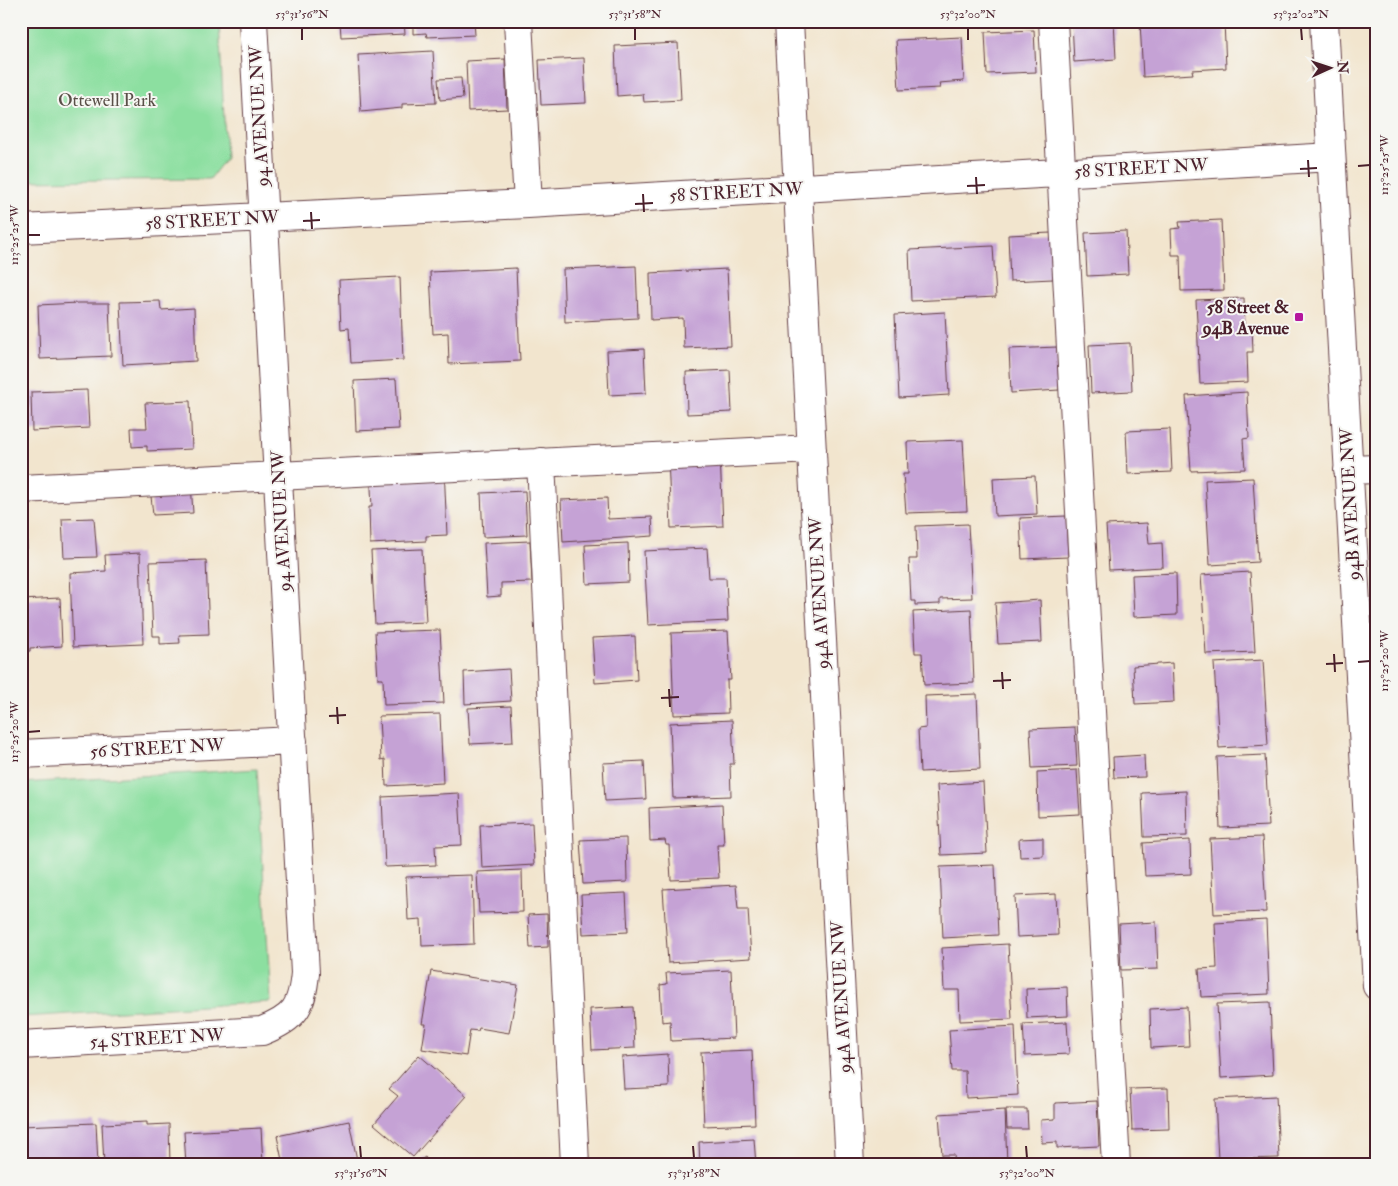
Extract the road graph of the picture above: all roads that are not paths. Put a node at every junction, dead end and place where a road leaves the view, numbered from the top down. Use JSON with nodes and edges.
{"nodes":[{"id":1,"x":253,"y":21,"type":"edge"},
{"id":2,"x":518,"y":21,"type":"edge"},
{"id":3,"x":789,"y":21,"type":"edge"},
{"id":4,"x":1053,"y":21,"type":"edge"},
{"id":5,"x":1324,"y":21,"type":"edge"},
{"id":6,"x":1331,"y":158,"type":"junction"},
{"id":7,"x":1062,"y":173,"type":"junction"},
{"id":8,"x":799,"y":188,"type":"junction"},
{"id":9,"x":528,"y":204,"type":"junction"},
{"id":10,"x":264,"y":217,"type":"junction"},
{"id":11,"x":21,"y":229,"type":"edge"},
{"id":12,"x":812,"y":449,"type":"junction"},
{"id":13,"x":541,"y":462,"type":"junction"},
{"id":14,"x":1377,"y":469,"type":"edge"},
{"id":15,"x":1348,"y":470,"type":"junction"},
{"id":16,"x":278,"y":474,"type":"junction"},
{"id":17,"x":21,"y":489,"type":"edge"},
{"id":18,"x":293,"y":741,"type":"junction"},
{"id":19,"x":21,"y":754,"type":"edge"},
{"id":20,"x":1377,"y":986,"type":"edge"},
{"id":21,"x":290,"y":1017,"type":"joint"},
{"id":22,"x":21,"y":1045,"type":"edge"},
{"id":23,"x":575,"y":1165,"type":"edge"},
{"id":24,"x":850,"y":1165,"type":"edge"},
{"id":25,"x":1116,"y":1165,"type":"edge"}],
"edges":[{"from":1,"to":10,"type":"street","name":"94 AVENUE NW"},
{"from":2,"to":9,"type":"street"},
{"from":3,"to":8,"type":"street","name":"94A AVENUE NW"},
{"from":4,"to":7,"type":"street"},
{"from":5,"to":6,"type":"street","name":"94B AVENUE NW"},
{"from":6,"to":7,"type":"street","name":"58 STREET NW"},
{"from":6,"to":15,"type":"street","name":"94B AVENUE NW"},
{"from":7,"to":8,"type":"street","name":"58 STREET NW"},
{"from":7,"to":25,"type":"street"},
{"from":8,"to":9,"type":"street","name":"58 STREET NW"},
{"from":8,"to":12,"type":"street","name":"94A AVENUE NW"},
{"from":9,"to":10,"type":"street","name":"58 STREET NW"},
{"from":10,"to":11,"type":"street","name":"58 STREET NW"},
{"from":10,"to":16,"type":"street","name":"94 AVENUE NW"},
{"from":12,"to":13,"type":"street"},
{"from":12,"to":24,"type":"street","name":"94A AVENUE NW"},
{"from":13,"to":16,"type":"street"},
{"from":13,"to":23,"type":"street"},
{"from":14,"to":15,"type":"street"},
{"from":15,"to":20,"type":"street","name":"94B AVENUE NW"},
{"from":16,"to":17,"type":"street"},
{"from":16,"to":18,"type":"street","name":"94 AVENUE NW"},
{"from":18,"to":19,"type":"street","name":"56 STREET NW"},
{"from":18,"to":21,"type":"street","name":"94 AVENUE NW"},
{"from":21,"to":22,"type":"street","name":"54 STREET NW"}]}
